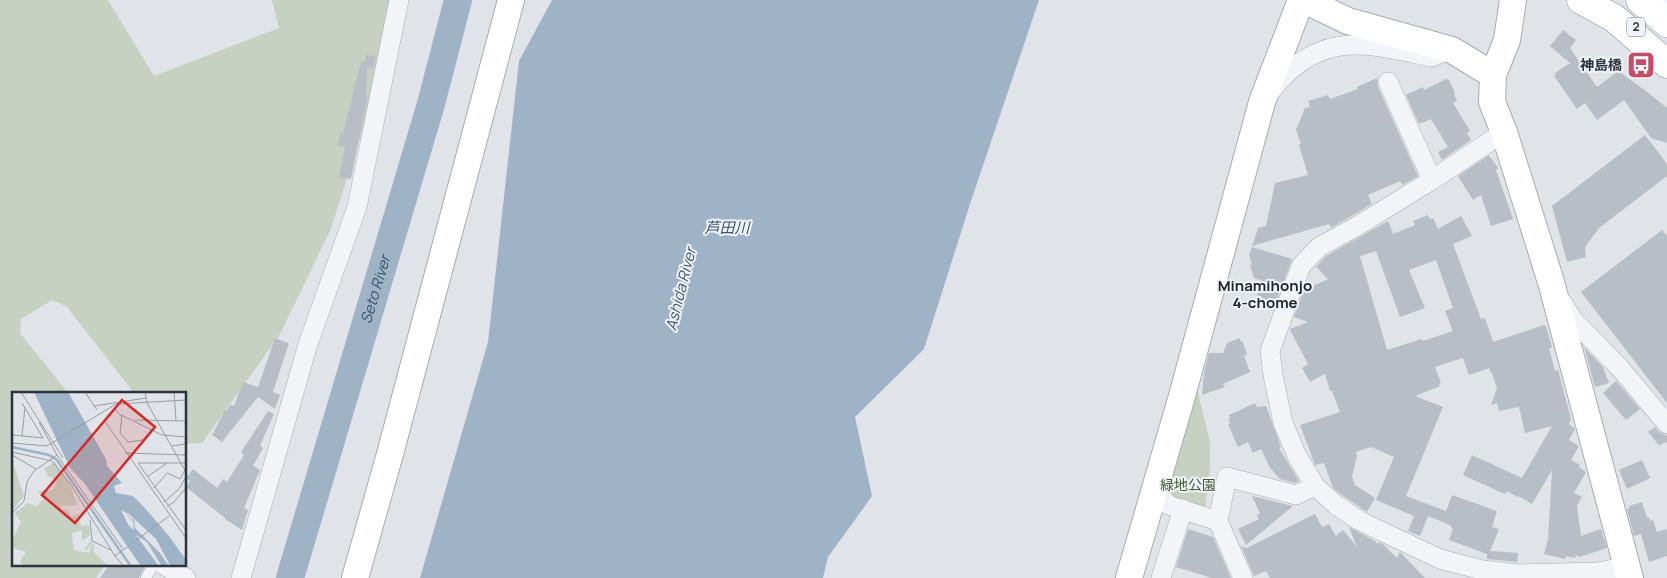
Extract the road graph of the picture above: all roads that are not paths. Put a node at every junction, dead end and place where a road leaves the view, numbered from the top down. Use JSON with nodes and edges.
{"nodes":[{"id":1,"x":399,"y":0,"type":"edge"},
{"id":2,"x":1303,"y":0,"type":"edge"},
{"id":3,"x":1513,"y":0,"type":"edge"},
{"id":4,"x":1581,"y":0,"type":"edge"},
{"id":5,"x":1604,"y":0,"type":"edge"},
{"id":6,"x":1640,"y":0,"type":"edge"},
{"id":7,"x":1663,"y":0,"type":"edge"},
{"id":8,"x":1667,"y":4,"type":"edge"},
{"id":9,"x":510,"y":7,"type":"edge"},
{"id":10,"x":1667,"y":23,"type":"edge"},
{"id":11,"x":1452,"y":50,"type":"junction"},
{"id":12,"x":1667,"y":55,"type":"edge"},
{"id":13,"x":1667,"y":64,"type":"edge"},
{"id":14,"x":1493,"y":75,"type":"junction"},
{"id":15,"x":1388,"y":82,"type":"dead end"},
{"id":16,"x":1262,"y":102,"type":"junction"},
{"id":17,"x":1504,"y":132,"type":"junction"},
{"id":18,"x":1432,"y":180,"type":"junction"},
{"id":19,"x":1551,"y":282,"type":"junction"},
{"id":20,"x":1667,"y":424,"type":"edge"},
{"id":21,"x":1315,"y":486,"type":"junction"},
{"id":22,"x":1155,"y":489,"type":"junction"},
{"id":23,"x":1183,"y":509,"type":"junction"},
{"id":24,"x":1218,"y":521,"type":"junction"},
{"id":25,"x":153,"y":566,"type":"edge"},
{"id":26,"x":165,"y":566,"type":"edge"},
{"id":27,"x":1629,"y":572,"type":"edge"},
{"id":28,"x":146,"y":578,"type":"edge"},
{"id":29,"x":186,"y":578,"type":"edge"},
{"id":30,"x":240,"y":578,"type":"edge"},
{"id":31,"x":355,"y":578,"type":"edge"},
{"id":32,"x":1129,"y":578,"type":"edge"},
{"id":33,"x":1161,"y":578,"type":"edge"},
{"id":34,"x":1243,"y":578,"type":"edge"}],
"edges":[{"from":1,"to":30,"type":"street"},
{"from":2,"to":11,"type":"street"},
{"from":2,"to":16,"type":"street"},
{"from":3,"to":14,"type":"street"},
{"from":4,"to":13,"type":"highway"},
{"from":5,"to":12,"type":"highway","number":"2"},
{"from":6,"to":10,"type":"highway","number":"2"},
{"from":7,"to":8,"type":"street"},
{"from":9,"to":31,"type":"street"},
{"from":11,"to":14,"type":"street"},
{"from":11,"to":16,"type":"street"},
{"from":14,"to":17,"type":"street"},
{"from":15,"to":18,"type":"street"},
{"from":16,"to":22,"type":"street"},
{"from":17,"to":18,"type":"street"},
{"from":17,"to":19,"type":"street"},
{"from":18,"to":21,"type":"street"},
{"from":19,"to":20,"type":"street"},
{"from":19,"to":27,"type":"street"},
{"from":21,"to":24,"type":"street"},
{"from":21,"to":27,"type":"street"},
{"from":22,"to":23,"type":"street"},
{"from":22,"to":32,"type":"street"},
{"from":23,"to":24,"type":"street"},
{"from":23,"to":33,"type":"street"},
{"from":24,"to":34,"type":"street"},
{"from":25,"to":28,"type":"lane"},
{"from":26,"to":29,"type":"street"}]}
